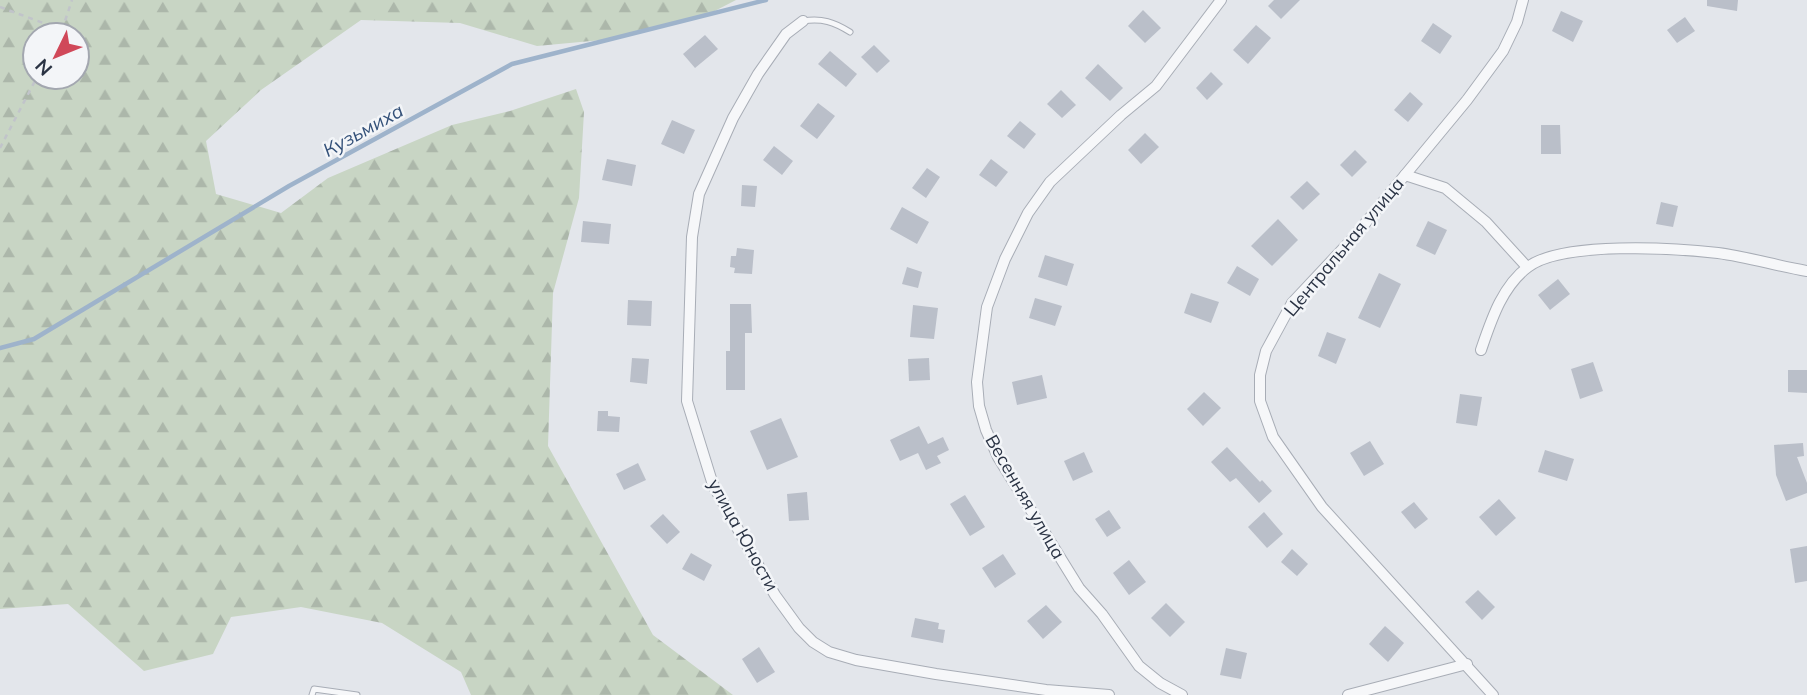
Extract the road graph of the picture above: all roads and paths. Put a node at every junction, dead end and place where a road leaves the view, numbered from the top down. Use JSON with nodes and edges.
{"nodes":[{"id":1,"x":72,"y":0,"type":"edge"},
{"id":2,"x":1221,"y":0,"type":"edge"},
{"id":3,"x":1523,"y":0,"type":"edge"},
{"id":4,"x":0,"y":7,"type":"edge"},
{"id":5,"x":38,"y":21,"type":"edge"},
{"id":6,"x":65,"y":21,"type":"edge"},
{"id":7,"x":803,"y":21,"type":"joint"},
{"id":8,"x":850,"y":32,"type":"dead end"},
{"id":9,"x":30,"y":91,"type":"edge"},
{"id":10,"x":0,"y":148,"type":"edge"},
{"id":11,"x":1405,"y":175,"type":"junction"},
{"id":12,"x":1527,"y":267,"type":"junction"},
{"id":13,"x":1807,"y":271,"type":"edge"},
{"id":14,"x":1481,"y":350,"type":"dead end"},
{"id":15,"x":1466,"y":664,"type":"junction"},
{"id":16,"x":312,"y":695,"type":"edge"},
{"id":17,"x":356,"y":695,"type":"edge"},
{"id":18,"x":1109,"y":695,"type":"edge"},
{"id":19,"x":1182,"y":695,"type":"edge"},
{"id":20,"x":1348,"y":695,"type":"edge"},
{"id":21,"x":1493,"y":695,"type":"edge"}],
"edges":[{"from":1,"to":6,"type":"path"},
{"from":2,"to":19,"type":"street","name":"Весенняя улица"},
{"from":3,"to":11,"type":"street","name":"Центральная улица"},
{"from":4,"to":5,"type":"path"},
{"from":7,"to":8,"type":"lane"},
{"from":7,"to":18,"type":"street","name":"улица Юности"},
{"from":9,"to":10,"type":"path"},
{"from":11,"to":12,"type":"street"},
{"from":11,"to":15,"type":"street","name":"Центральная улица"},
{"from":12,"to":13,"type":"street"},
{"from":12,"to":14,"type":"street"},
{"from":15,"to":20,"type":"street"},
{"from":15,"to":21,"type":"street","name":"Центральная улица"},
{"from":16,"to":17,"type":"lane"}]}
